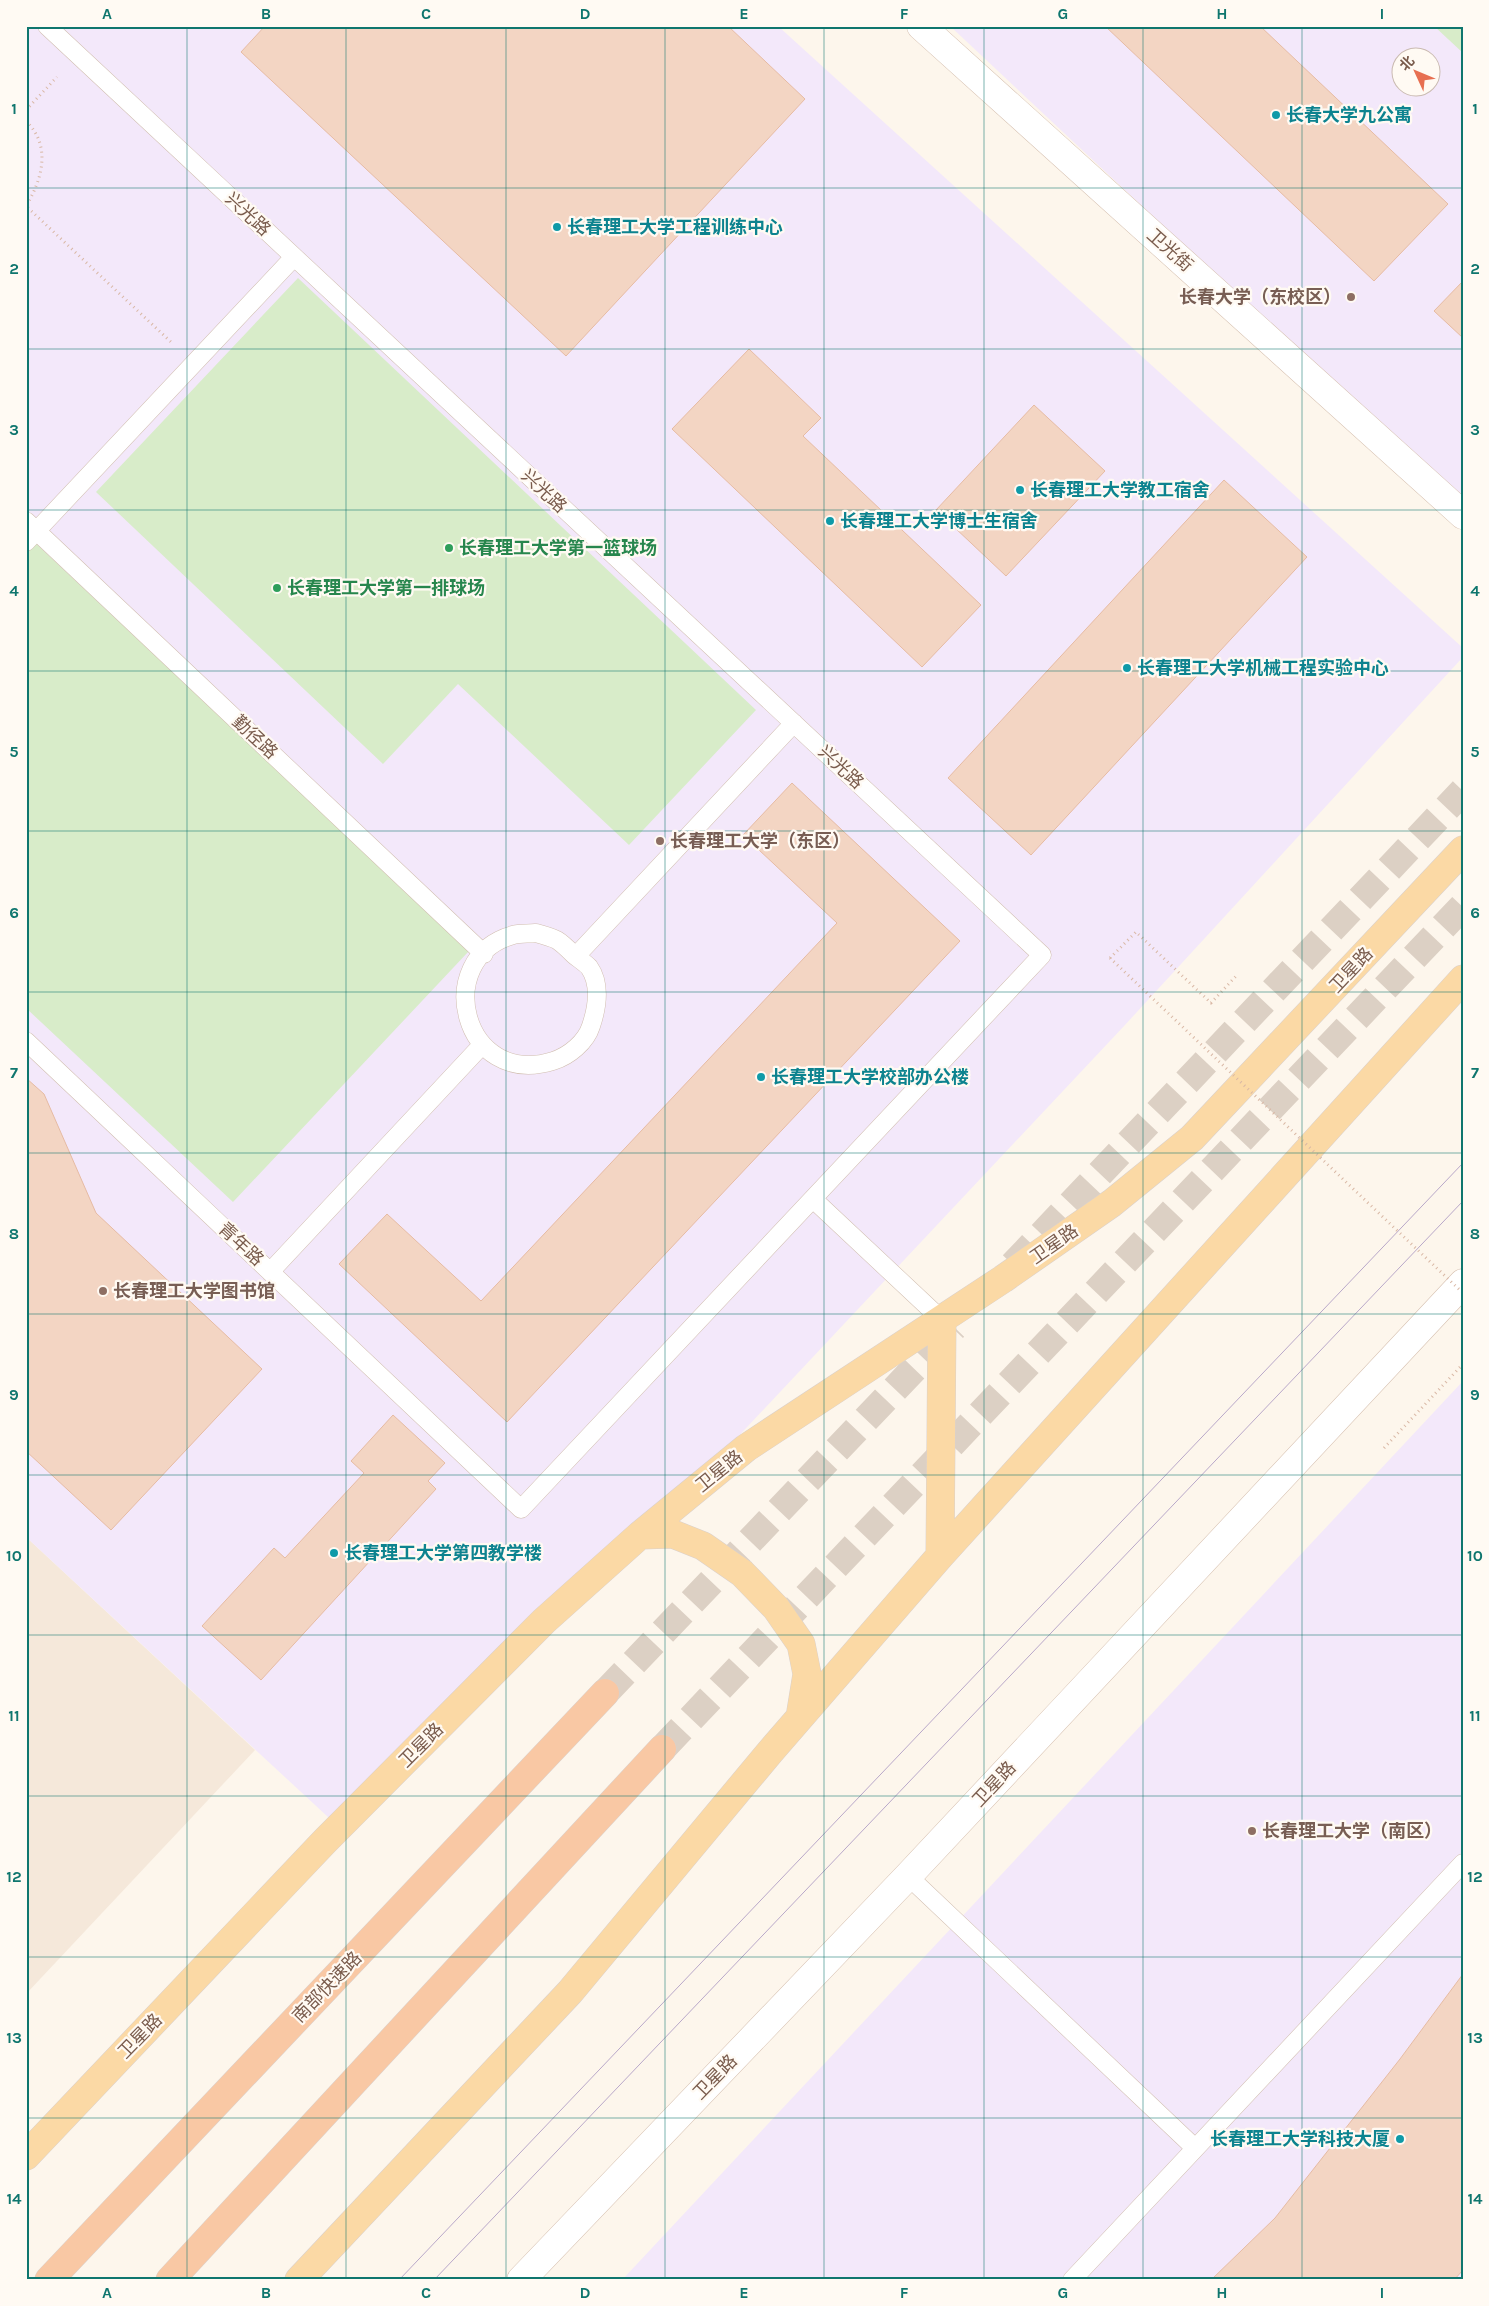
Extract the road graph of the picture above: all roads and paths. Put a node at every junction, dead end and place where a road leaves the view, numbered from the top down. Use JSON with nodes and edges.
{"nodes":[{"id":1,"x":47,"y":26,"type":"edge"},
{"id":2,"x":921,"y":26,"type":"edge"},
{"id":3,"x":77,"y":55,"type":"junction"},
{"id":4,"x":26,"y":110,"type":"edge"},
{"id":5,"x":26,"y":121,"type":"edge"},
{"id":6,"x":294,"y":257,"type":"junction"},
{"id":7,"x":194,"y":364,"type":"junction"},
{"id":8,"x":1463,"y":514,"type":"edge"},
{"id":9,"x":30,"y":531,"type":"edge"},
{"id":10,"x":794,"y":723,"type":"junction"},
{"id":11,"x":1463,"y":850,"type":"edge"},
{"id":12,"x":484,"y":954,"type":"junction"},
{"id":13,"x":576,"y":956,"type":"junction"},
{"id":14,"x":1236,"y":975,"type":"dead end"},
{"id":15,"x":1463,"y":979,"type":"edge"},
{"id":16,"x":26,"y":1041,"type":"edge"},
{"id":17,"x":482,"y":1045,"type":"junction"},
{"id":18,"x":812,"y":1198,"type":"junction"},
{"id":19,"x":270,"y":1272,"type":"junction"},
{"id":20,"x":1463,"y":1284,"type":"edge"},
{"id":21,"x":1463,"y":1293,"type":"edge"},
{"id":22,"x":942,"y":1320,"type":"junction"},
{"id":23,"x":1463,"y":1364,"type":"edge"},
{"id":24,"x":1384,"y":1448,"type":"dead end"},
{"id":25,"x":640,"y":1534,"type":"junction"},
{"id":26,"x":940,"y":1556,"type":"junction"},
{"id":27,"x":605,"y":1694,"type":"tunnel mouth"},
{"id":28,"x":800,"y":1717,"type":"junction"},
{"id":29,"x":662,"y":1749,"type":"tunnel mouth"},
{"id":30,"x":1463,"y":1863,"type":"edge"},
{"id":31,"x":908,"y":1876,"type":"junction"},
{"id":32,"x":1195,"y":2148,"type":"junction"},
{"id":33,"x":26,"y":2156,"type":"edge"},
{"id":34,"x":49,"y":2280,"type":"edge"},
{"id":35,"x":170,"y":2280,"type":"edge"},
{"id":36,"x":299,"y":2280,"type":"edge"},
{"id":37,"x":521,"y":2280,"type":"edge"},
{"id":38,"x":1072,"y":2280,"type":"edge"}],
"edges":[{"from":1,"to":3,"type":"lane","name":"兴光路"},
{"from":2,"to":8,"type":"main road","name":"卫光街"},
{"from":3,"to":4,"type":"path"},
{"from":3,"to":6,"type":"lane","name":"兴光路"},
{"from":5,"to":7,"type":"path"},
{"from":6,"to":7,"type":"lane"},
{"from":6,"to":10,"type":"lane","name":"兴光路"},
{"from":7,"to":9,"type":"lane"},
{"from":9,"to":12,"type":"lane","name":"勤径路"},
{"from":10,"to":13,"type":"lane"},
{"from":10,"to":18,"type":"lane","name":"兴光路"},
{"from":11,"to":22,"type":"main road","name":"卫星路"},
{"from":12,"to":13,"type":"lane"},
{"from":12,"to":17,"type":"lane"},
{"from":13,"to":17,"type":"lane"},
{"from":14,"to":21,"type":"path","bridge":true},
{"from":15,"to":26,"type":"main road"},
{"from":16,"to":19,"type":"lane","name":"青年路"},
{"from":17,"to":19,"type":"lane"},
{"from":18,"to":19,"type":"lane","name":"青年路"},
{"from":18,"to":22,"type":"lane"},
{"from":20,"to":31,"type":"main road","name":"卫星路"},
{"from":22,"to":25,"type":"main road","name":"卫星路"},
{"from":22,"to":26,"type":"main road"},
{"from":23,"to":24,"type":"path"},
{"from":25,"to":28,"type":"main road"},
{"from":25,"to":33,"type":"main road","name":"卫星路"},
{"from":26,"to":28,"type":"main road"},
{"from":27,"to":34,"type":"highway","name":"南部快速路"},
{"from":28,"to":36,"type":"main road"},
{"from":29,"to":35,"type":"highway"},
{"from":30,"to":32,"type":"lane"},
{"from":31,"to":32,"type":"lane"},
{"from":31,"to":37,"type":"main road","name":"卫星路"},
{"from":32,"to":38,"type":"lane"}]}
